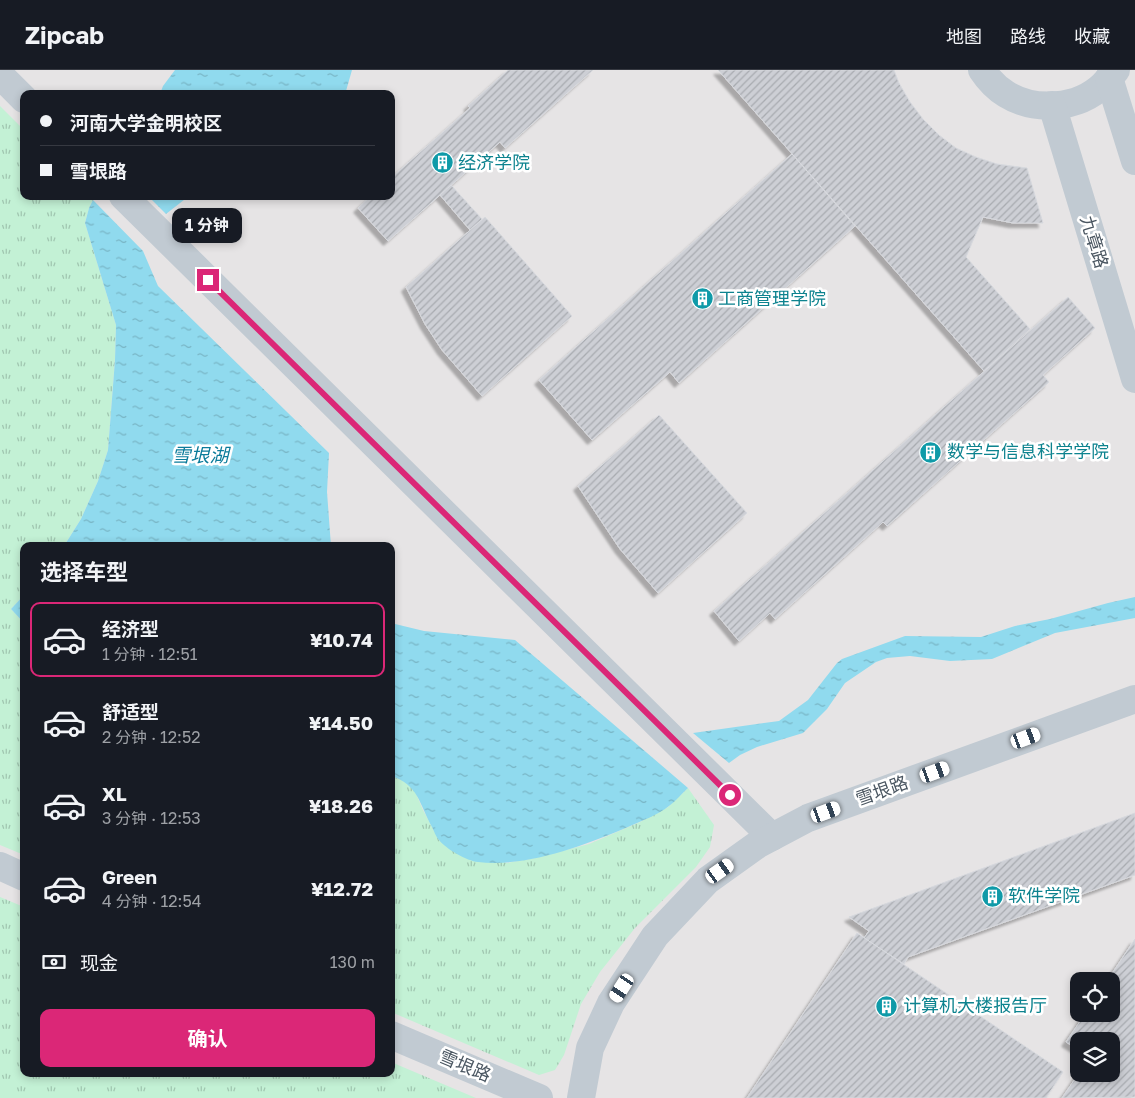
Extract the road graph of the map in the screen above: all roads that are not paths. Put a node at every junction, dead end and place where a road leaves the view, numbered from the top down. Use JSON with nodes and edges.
{"nodes":[{"id":1,"x":982,"y":70,"type":"edge"},
{"id":2,"x":1112,"y":74,"type":"edge"},
{"id":3,"x":0,"y":75,"type":"edge"},
{"id":4,"x":20,"y":95,"type":"edge"},
{"id":5,"x":1052,"y":105,"type":"junction"},
{"id":6,"x":1135,"y":161,"type":"edge"},
{"id":7,"x":127,"y":200,"type":"edge"},
{"id":8,"x":1135,"y":379,"type":"edge"},
{"id":9,"x":1135,"y":699,"type":"edge"},
{"id":10,"x":772,"y":837,"type":"junction"},
{"id":11,"x":0,"y":866,"type":"edge"},
{"id":12,"x":20,"y":874,"type":"edge"},
{"id":13,"x":395,"y":1036,"type":"edge"},
{"id":14,"x":539,"y":1098,"type":"edge"},
{"id":15,"x":580,"y":1098,"type":"edge"}],
"edges":[{"from":1,"to":5,"type":"lane"},
{"from":2,"to":5,"type":"lane"},
{"from":2,"to":6,"type":"lane"},
{"from":3,"to":4,"type":"lane"},
{"from":5,"to":8,"type":"lane","name":"九章路"},
{"from":7,"to":10,"type":"lane"},
{"from":9,"to":10,"type":"lane","name":"雪垠路"},
{"from":10,"to":15,"type":"lane","name":"雪垠路"},
{"from":11,"to":12,"type":"lane"},
{"from":13,"to":14,"type":"lane","name":"雪垠路"}]}
